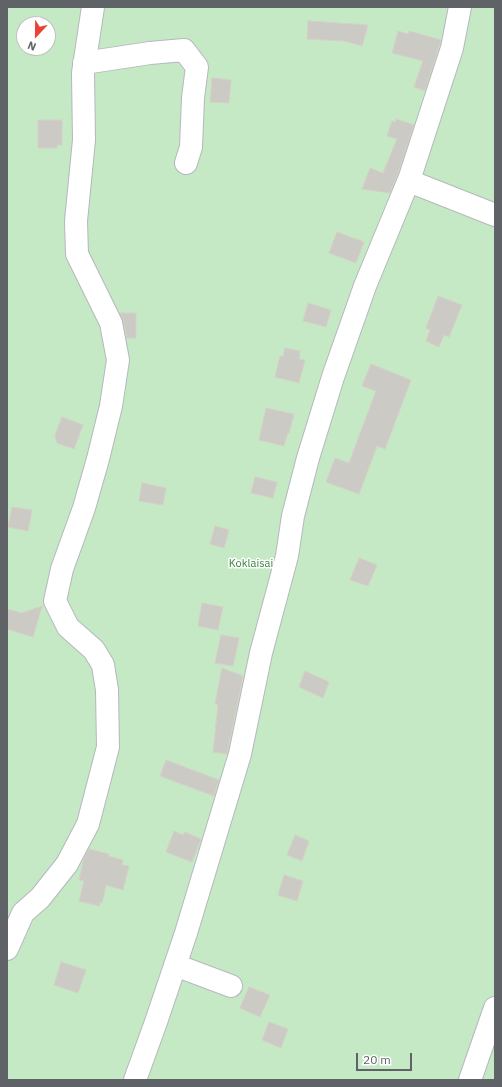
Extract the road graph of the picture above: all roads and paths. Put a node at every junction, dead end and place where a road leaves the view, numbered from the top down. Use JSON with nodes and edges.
{"nodes":[{"id":1,"x":93,"y":7,"type":"edge"},
{"id":2,"x":460,"y":7,"type":"edge"},
{"id":3,"x":84,"y":63,"type":"junction"},
{"id":4,"x":186,"y":163,"type":"dead end"},
{"id":5,"x":409,"y":181,"type":"junction"},
{"id":6,"x":495,"y":214,"type":"edge"},
{"id":7,"x":7,"y":949,"type":"edge"},
{"id":8,"x":175,"y":965,"type":"junction"},
{"id":9,"x":231,"y":986,"type":"dead end"},
{"id":10,"x":495,"y":1008,"type":"edge"},
{"id":11,"x":135,"y":1080,"type":"edge"},
{"id":12,"x":470,"y":1080,"type":"edge"}],
"edges":[{"from":1,"to":3,"type":"street"},
{"from":2,"to":5,"type":"street"},
{"from":3,"to":4,"type":"street"},
{"from":3,"to":7,"type":"street"},
{"from":5,"to":6,"type":"street"},
{"from":5,"to":8,"type":"street"},
{"from":8,"to":9,"type":"street"},
{"from":8,"to":11,"type":"street"},
{"from":10,"to":12,"type":"street"}]}
